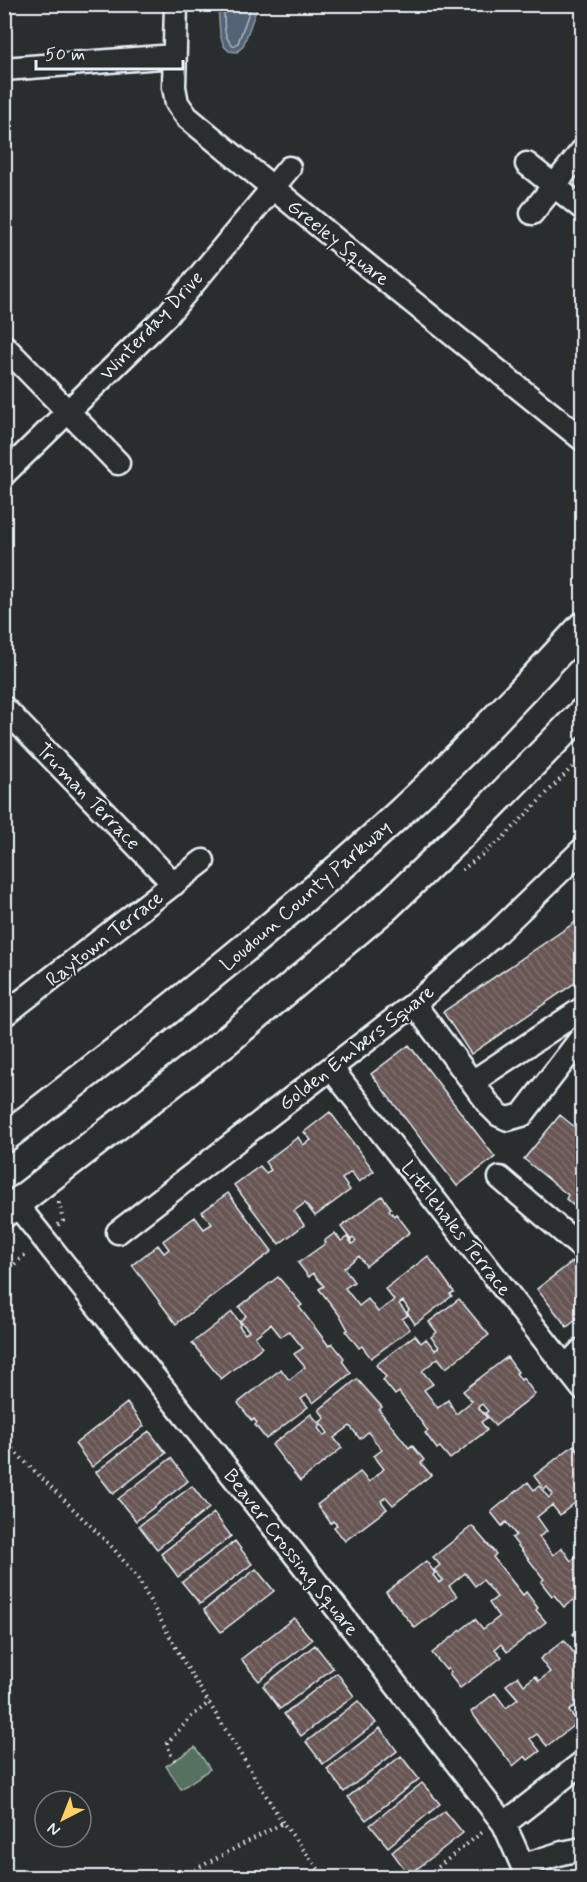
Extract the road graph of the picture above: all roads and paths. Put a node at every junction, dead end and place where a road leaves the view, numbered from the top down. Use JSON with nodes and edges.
{"nodes":[{"id":1,"x":176,"y":4,"type":"edge"},
{"id":2,"x":174,"y":56,"type":"junction"},
{"id":3,"x":4,"y":69,"type":"edge"},
{"id":4,"x":582,"y":151,"type":"edge"},
{"id":5,"x":527,"y":164,"type":"dead end"},
{"id":6,"x":289,"y":168,"type":"dead end"},
{"id":7,"x":554,"y":185,"type":"junction"},
{"id":8,"x":272,"y":188,"type":"junction"},
{"id":9,"x":582,"y":208,"type":"edge"},
{"id":10,"x":532,"y":213,"type":"dead end"},
{"id":11,"x":4,"y":346,"type":"edge"},
{"id":12,"x":68,"y":412,"type":"junction"},
{"id":13,"x":582,"y":439,"type":"edge"},
{"id":14,"x":118,"y":463,"type":"dead end"},
{"id":15,"x":4,"y":474,"type":"edge"},
{"id":16,"x":582,"y":627,"type":"edge"},
{"id":17,"x":4,"y":708,"type":"edge"},
{"id":18,"x":582,"y":713,"type":"edge"},
{"id":19,"x":582,"y":850,"type":"edge"},
{"id":20,"x":203,"y":861,"type":"dead end"},
{"id":21,"x":174,"y":884,"type":"junction"},
{"id":22,"x":414,"y":1004,"type":"junction"},
{"id":23,"x":582,"y":1009,"type":"edge"},
{"id":24,"x":4,"y":1015,"type":"edge"},
{"id":25,"x":582,"y":1037,"type":"edge"},
{"id":26,"x":331,"y":1068,"type":"junction"},
{"id":27,"x":474,"y":1082,"type":"junction"},
{"id":28,"x":4,"y":1138,"type":"edge"},
{"id":29,"x":500,"y":1179,"type":"dead end"},
{"id":30,"x":10,"y":1208,"type":"edge"},
{"id":31,"x":118,"y":1232,"type":"dead end"},
{"id":32,"x":582,"y":1248,"type":"edge"},
{"id":33,"x":582,"y":1350,"type":"edge"},
{"id":34,"x":565,"y":1367,"type":"junction"},
{"id":35,"x":582,"y":1388,"type":"edge"},
{"id":36,"x":4,"y":1441,"type":"edge"},
{"id":37,"x":210,"y":1702,"type":"junction"},
{"id":38,"x":175,"y":1760,"type":"dead end"},
{"id":39,"x":582,"y":1763,"type":"edge"},
{"id":40,"x":283,"y":1823,"type":"junction"},
{"id":41,"x":497,"y":1825,"type":"junction"},
{"id":42,"x":582,"y":1849,"type":"edge"},
{"id":43,"x":526,"y":1871,"type":"edge"},
{"id":44,"x":179,"y":1878,"type":"edge"},
{"id":45,"x":328,"y":1878,"type":"edge"},
{"id":46,"x":424,"y":1878,"type":"edge"}],
"edges":[{"from":1,"to":2,"type":"street","name":"Greeley Square"},
{"from":2,"to":3,"type":"street"},
{"from":2,"to":8,"type":"street","name":"Greeley Square"},
{"from":4,"to":7,"type":"street"},
{"from":5,"to":7,"type":"street"},
{"from":6,"to":8,"type":"street","name":"Winterday Drive"},
{"from":7,"to":9,"type":"street"},
{"from":7,"to":10,"type":"street"},
{"from":8,"to":12,"type":"street","name":"Winterday Drive"},
{"from":8,"to":13,"type":"street","name":"Greeley Square"},
{"from":11,"to":12,"type":"street"},
{"from":12,"to":14,"type":"street"},
{"from":12,"to":15,"type":"street","name":"Winterday Drive"},
{"from":16,"to":28,"type":"main road","name":"Loudoun County Parkway"},
{"from":17,"to":21,"type":"street","name":"Truman Terrace"},
{"from":18,"to":30,"type":"main road"},
{"from":19,"to":22,"type":"street","name":"Golden Embers Square"},
{"from":20,"to":21,"type":"street","name":"Raytown Terrace"},
{"from":21,"to":24,"type":"street","name":"Raytown Terrace"},
{"from":22,"to":26,"type":"street","name":"Golden Embers Square"},
{"from":22,"to":27,"type":"street"},
{"from":23,"to":27,"type":"street"},
{"from":25,"to":27,"type":"street"},
{"from":26,"to":31,"type":"street","name":"Golden Embers Square"},
{"from":26,"to":34,"type":"street","name":"Littlehales Terrace"},
{"from":29,"to":32,"type":"street"},
{"from":30,"to":41,"type":"street","name":"Beaver Crossing Square"},
{"from":33,"to":34,"type":"street"},
{"from":34,"to":35,"type":"street","name":"Littlehales Terrace"},
{"from":36,"to":37,"type":"path"},
{"from":37,"to":38,"type":"path"},
{"from":37,"to":40,"type":"path"},
{"from":39,"to":41,"type":"street"},
{"from":40,"to":44,"type":"path"},
{"from":40,"to":45,"type":"path"},
{"from":41,"to":43,"type":"street","name":"Beaver Crossing Square"},
{"from":41,"to":46,"type":"path"},
{"from":42,"to":43,"type":"street"}]}
